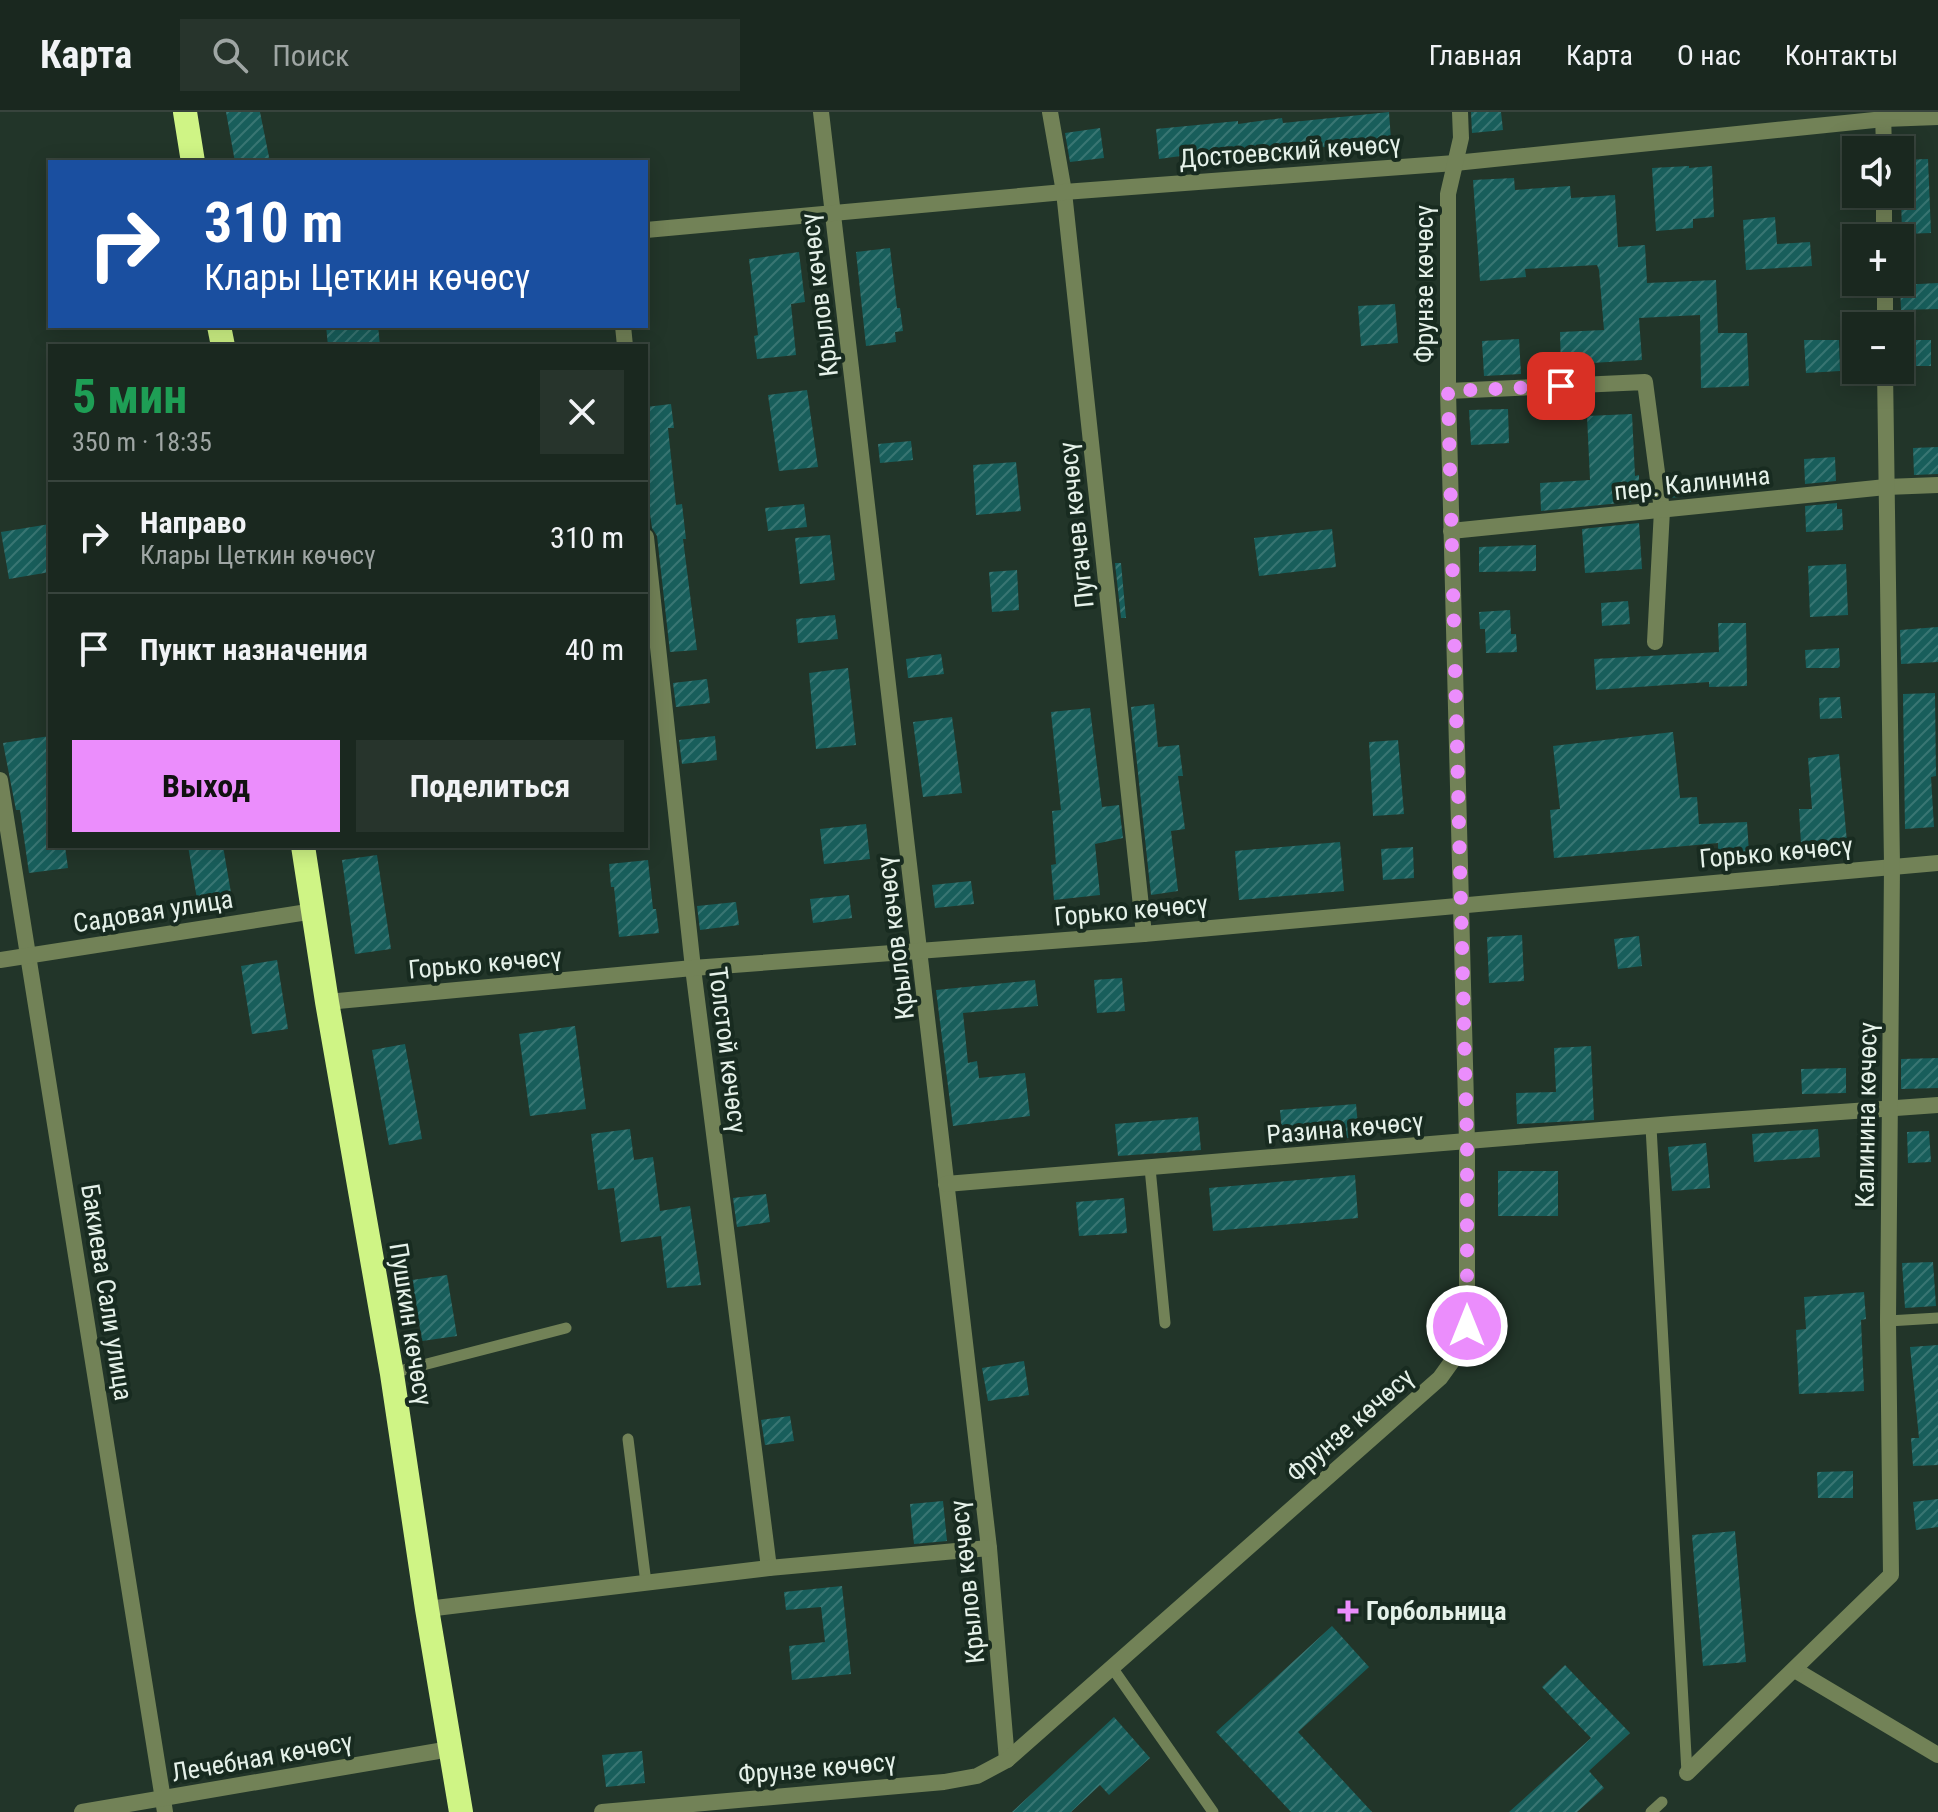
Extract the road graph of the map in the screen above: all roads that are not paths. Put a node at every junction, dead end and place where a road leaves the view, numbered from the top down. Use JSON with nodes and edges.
{"nodes":[{"id":1,"x":185,"y":112,"type":"edge"},
{"id":2,"x":821,"y":112,"type":"edge"},
{"id":3,"x":1050,"y":112,"type":"edge"},
{"id":4,"x":1460,"y":112,"type":"edge"},
{"id":5,"x":1884,"y":116,"type":"edge"},
{"id":6,"x":1938,"y":117,"type":"edge"},
{"id":7,"x":193,"y":160,"type":"edge"},
{"id":8,"x":1455,"y":163,"type":"junction"},
{"id":9,"x":1064,"y":192,"type":"junction"},
{"id":10,"x":834,"y":215,"type":"junction"},
{"id":11,"x":648,"y":230,"type":"edge"},
{"id":12,"x":1885,"y":384,"type":"edge"},
{"id":13,"x":1448,"y":391,"type":"junction"},
{"id":14,"x":1938,"y":485,"type":"edge"},
{"id":15,"x":1886,"y":487,"type":"junction"},
{"id":16,"x":1662,"y":510,"type":"junction"},
{"id":17,"x":1451,"y":531,"type":"junction"},
{"id":18,"x":648,"y":555,"type":"edge"},
{"id":19,"x":1655,"y":642,"type":"dead end"},
{"id":20,"x":0,"y":780,"type":"edge"},
{"id":21,"x":303,"y":848,"type":"edge"},
{"id":22,"x":1938,"y":863,"type":"edge"},
{"id":23,"x":1892,"y":866,"type":"junction"},
{"id":24,"x":1460,"y":905,"type":"junction"},
{"id":25,"x":314,"y":911,"type":"junction"},
{"id":26,"x":1144,"y":934,"type":"junction"},
{"id":27,"x":921,"y":950,"type":"junction"},
{"id":28,"x":29,"y":955,"type":"junction"},
{"id":29,"x":0,"y":960,"type":"edge"},
{"id":30,"x":693,"y":968,"type":"junction"},
{"id":31,"x":327,"y":1002,"type":"junction"},
{"id":32,"x":1938,"y":1105,"type":"edge"},
{"id":33,"x":1890,"y":1107,"type":"junction"},
{"id":34,"x":1651,"y":1127,"type":"junction"},
{"id":35,"x":1467,"y":1143,"type":"junction"},
{"id":36,"x":1150,"y":1168,"type":"junction"},
{"id":37,"x":946,"y":1184,"type":"junction"},
{"id":38,"x":1938,"y":1318,"type":"edge"},
{"id":39,"x":1888,"y":1321,"type":"junction"},
{"id":40,"x":1165,"y":1323,"type":"dead end"},
{"id":41,"x":566,"y":1328,"type":"dead end"},
{"id":42,"x":392,"y":1374,"type":"junction"},
{"id":43,"x":628,"y":1439,"type":"dead end"},
{"id":44,"x":989,"y":1548,"type":"junction"},
{"id":45,"x":769,"y":1568,"type":"junction"},
{"id":46,"x":646,"y":1583,"type":"junction"},
{"id":47,"x":427,"y":1609,"type":"junction"},
{"id":48,"x":1111,"y":1666,"type":"junction"},
{"id":49,"x":1795,"y":1670,"type":"junction"},
{"id":50,"x":450,"y":1749,"type":"junction"},
{"id":51,"x":1938,"y":1755,"type":"edge"},
{"id":52,"x":1007,"y":1760,"type":"junction"},
{"id":53,"x":1687,"y":1773,"type":"joint"},
{"id":54,"x":1662,"y":1802,"type":"dead end"},
{"id":55,"x":164,"y":1805,"type":"edge"},
{"id":56,"x":731,"y":1806,"type":"edge"},
{"id":57,"x":82,"y":1812,"type":"edge"},
{"id":58,"x":461,"y":1812,"type":"edge"},
{"id":59,"x":602,"y":1812,"type":"edge"},
{"id":60,"x":1213,"y":1812,"type":"edge"},
{"id":61,"x":1651,"y":1812,"type":"edge"}],
"edges":[{"from":1,"to":7,"type":"highway"},
{"from":2,"to":10,"type":"street","name":"Крылов көчөсү"},
{"from":3,"to":9,"type":"street","name":"Пугачев көчөсү"},
{"from":4,"to":8,"type":"street","name":"Фрунзе көчөсү"},
{"from":5,"to":6,"type":"street","name":"Достоевский көчөсү"},
{"from":5,"to":8,"type":"street","name":"Достоевский көчөсү"},
{"from":8,"to":9,"type":"street","name":"Достоевский көчөсү"},
{"from":8,"to":13,"type":"street","name":"Фрунзе көчөсү"},
{"from":9,"to":10,"type":"street","name":"Достоевский көчөсү"},
{"from":9,"to":26,"type":"street","name":"Пугачев көчөсү"},
{"from":10,"to":11,"type":"street","name":"Достоевский көчөсү"},
{"from":10,"to":27,"type":"street","name":"Крылов көчөсү"},
{"from":12,"to":15,"type":"street","name":"Калинина көчөсү"},
{"from":13,"to":16,"type":"street"},
{"from":13,"to":17,"type":"street","name":"Фрунзе көчөсү"},
{"from":14,"to":15,"type":"street","name":"пер. Калинина"},
{"from":15,"to":16,"type":"street","name":"пер. Калинина"},
{"from":15,"to":23,"type":"street","name":"Калинина көчөсү"},
{"from":16,"to":17,"type":"street","name":"пер. Калинина"},
{"from":16,"to":19,"type":"street"},
{"from":17,"to":24,"type":"street","name":"Фрунзе көчөсү"},
{"from":18,"to":30,"type":"street","name":"Толстой көчөсү"},
{"from":20,"to":28,"type":"street","name":"Бакиева Сали улица"},
{"from":21,"to":25,"type":"highway","name":"Пушкин көчөсү"},
{"from":22,"to":23,"type":"street","name":"Горько көчөсү"},
{"from":23,"to":24,"type":"street","name":"Горько көчөсү"},
{"from":23,"to":33,"type":"street","name":"Калинина көчөсү"},
{"from":24,"to":26,"type":"street","name":"Горько көчөсү"},
{"from":24,"to":35,"type":"street","name":"Фрунзе көчөсү"},
{"from":25,"to":28,"type":"street","name":"Садовая улица"},
{"from":25,"to":31,"type":"highway","name":"Пушкин көчөсү"},
{"from":26,"to":27,"type":"street","name":"Горько көчөсү"},
{"from":27,"to":30,"type":"street","name":"Горько көчөсү"},
{"from":27,"to":37,"type":"street","name":"Крылов көчөсү"},
{"from":28,"to":29,"type":"street","name":"Садовая улица"},
{"from":28,"to":55,"type":"street","name":"Бакиева Сали улица"},
{"from":30,"to":31,"type":"street","name":"Горько көчөсү"},
{"from":30,"to":45,"type":"street","name":"Толстой көчөсү"},
{"from":31,"to":42,"type":"highway","name":"Пушкин көчөсү"},
{"from":32,"to":33,"type":"street","name":"Разина көчөсү"},
{"from":33,"to":34,"type":"street","name":"Разина көчөсү"},
{"from":33,"to":39,"type":"street","name":"Калинина көчөсү"},
{"from":34,"to":35,"type":"street","name":"Разина көчөсү"},
{"from":34,"to":53,"type":"lane"},
{"from":35,"to":36,"type":"street","name":"Разина көчөсү"},
{"from":35,"to":48,"type":"street","name":"Фрунзе көчөсү"},
{"from":36,"to":37,"type":"street","name":"Разина көчөсү"},
{"from":36,"to":40,"type":"lane"},
{"from":37,"to":44,"type":"street","name":"Крылов көчөсү"},
{"from":38,"to":39,"type":"lane"},
{"from":39,"to":49,"type":"street","name":"Калинина көчөсү"},
{"from":41,"to":42,"type":"lane"},
{"from":42,"to":47,"type":"highway","name":"Пушкин көчөсү"},
{"from":43,"to":46,"type":"lane"},
{"from":44,"to":45,"type":"street"},
{"from":44,"to":52,"type":"street","name":"Крылов көчөсү"},
{"from":45,"to":46,"type":"street"},
{"from":46,"to":47,"type":"street"},
{"from":47,"to":50,"type":"highway","name":"Пушкин көчөсү"},
{"from":48,"to":52,"type":"street","name":"Фрунзе көчөсү"},
{"from":48,"to":60,"type":"lane"},
{"from":49,"to":51,"type":"street"},
{"from":49,"to":53,"type":"street","name":"Калинина көчөсү"},
{"from":50,"to":55,"type":"street","name":"Лечебная көчөсү"},
{"from":50,"to":58,"type":"highway","name":"Пушкин көчөсү"},
{"from":52,"to":56,"type":"street","name":"Фрунзе көчөсү"},
{"from":54,"to":61,"type":"lane"},
{"from":55,"to":57,"type":"street","name":"Лечебная көчөсү"},
{"from":56,"to":59,"type":"street","name":"Фрунзе көчөсү"}]}
